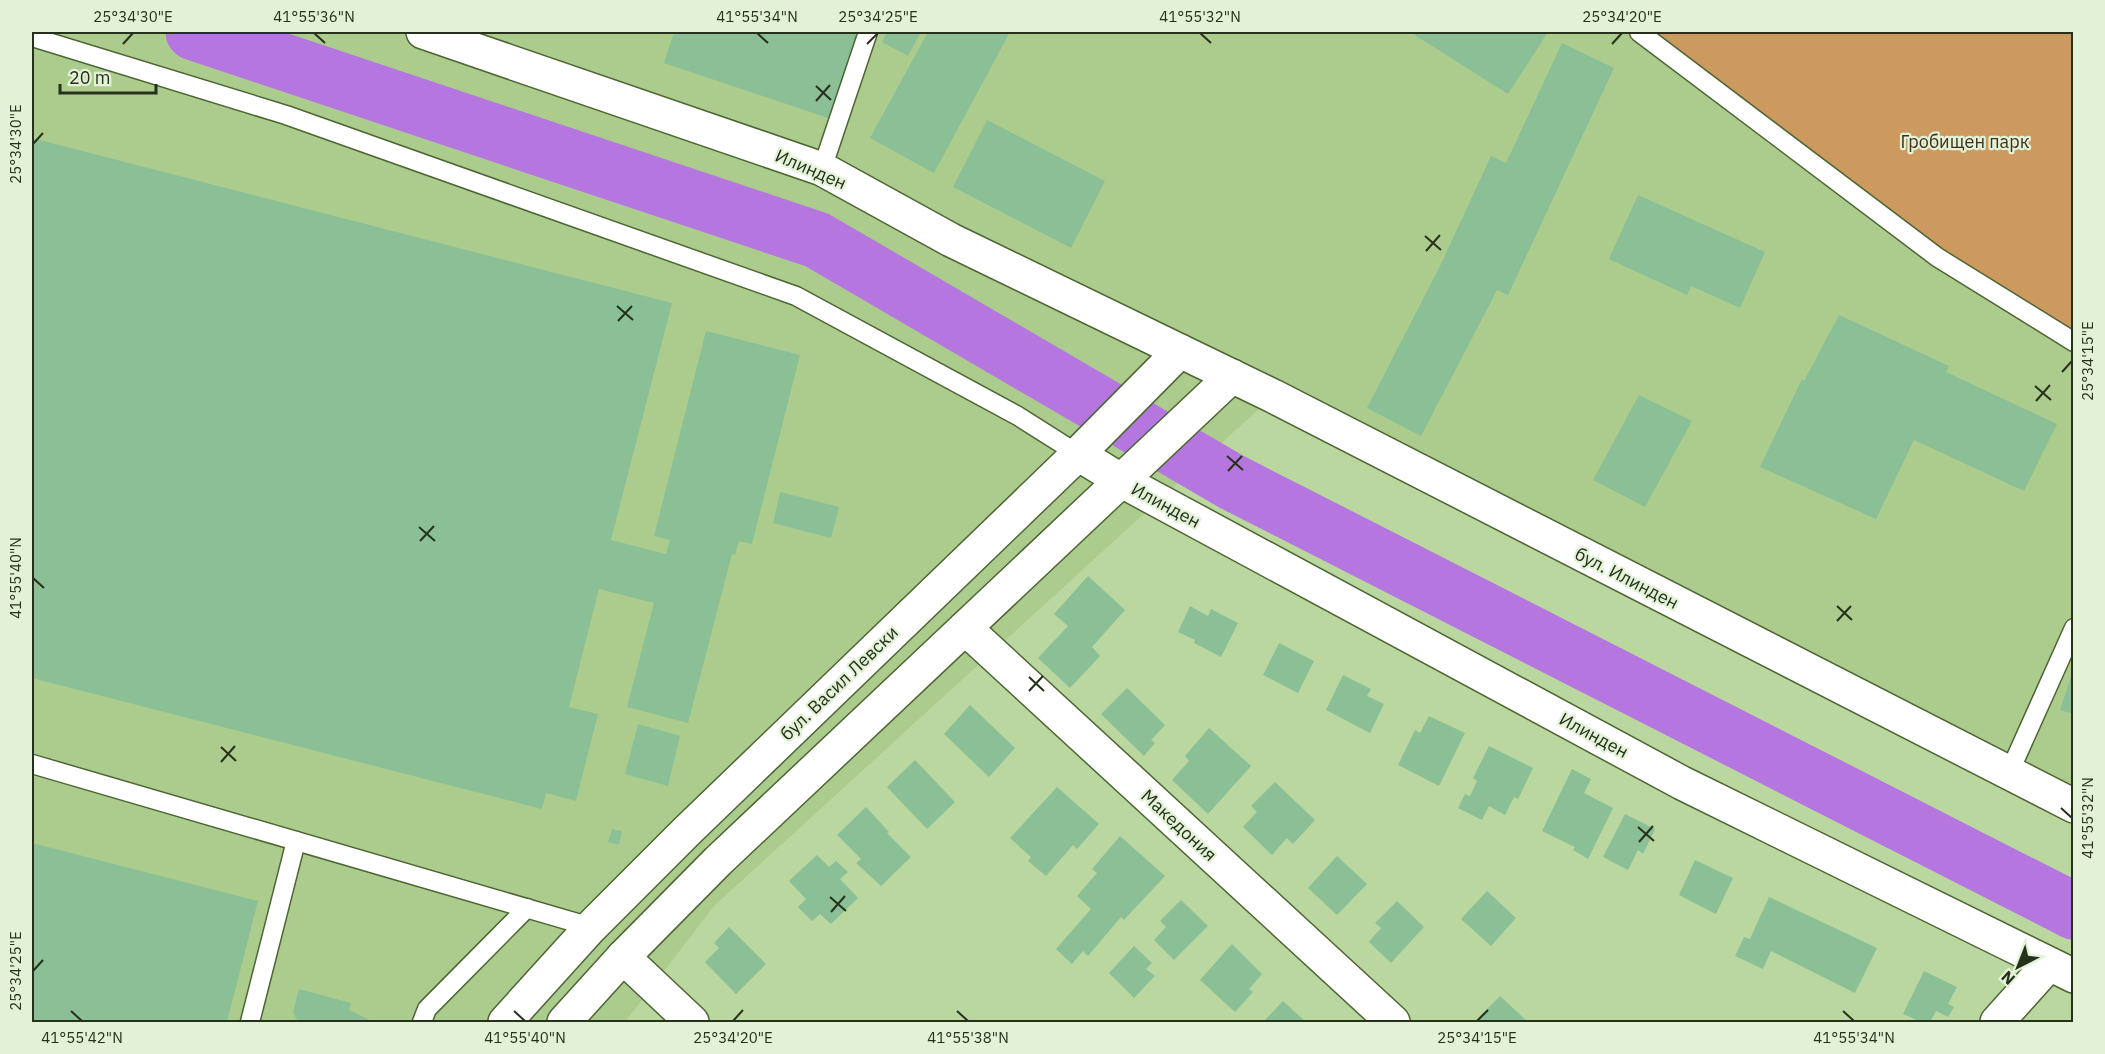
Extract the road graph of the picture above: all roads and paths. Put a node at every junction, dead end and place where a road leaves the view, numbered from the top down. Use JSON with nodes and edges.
{"nodes":[{"id":1,"x":423,"y":32,"type":"edge"},
{"id":2,"x":868,"y":32,"type":"edge"},
{"id":3,"x":1639,"y":32,"type":"edge"},
{"id":4,"x":32,"y":37,"type":"edge"},
{"id":5,"x":822,"y":169,"type":"junction"},
{"id":6,"x":2073,"y":342,"type":"edge"},
{"id":7,"x":1180,"y":351,"type":"junction"},
{"id":8,"x":1232,"y":376,"type":"junction"},
{"id":9,"x":1089,"y":443,"type":"junction"},
{"id":10,"x":1132,"y":472,"type":"junction"},
{"id":11,"x":964,"y":628,"type":"junction"},
{"id":12,"x":2073,"y":628,"type":"edge"},
{"id":13,"x":32,"y":764,"type":"edge"},
{"id":14,"x":2009,"y":773,"type":"junction"},
{"id":15,"x":2073,"y":806,"type":"edge"},
{"id":16,"x":296,"y":841,"type":"junction"},
{"id":17,"x":527,"y":908,"type":"junction"},
{"id":18,"x":591,"y":927,"type":"junction"},
{"id":19,"x":623,"y":957,"type":"junction"},
{"id":20,"x":2061,"y":970,"type":"edge"},
{"id":21,"x":250,"y":1023,"type":"edge"},
{"id":22,"x":422,"y":1023,"type":"edge"},
{"id":23,"x":505,"y":1023,"type":"edge"},
{"id":24,"x":564,"y":1023,"type":"edge"},
{"id":25,"x":692,"y":1023,"type":"edge"},
{"id":26,"x":1393,"y":1023,"type":"edge"},
{"id":27,"x":1997,"y":1023,"type":"edge"}],
"edges":[{"from":1,"to":5,"type":"main road","name":"Илинден"},
{"from":2,"to":5,"type":"lane"},
{"from":3,"to":6,"type":"lane"},
{"from":4,"to":9,"type":"lane"},
{"from":5,"to":7,"type":"main road","name":"Илинден"},
{"from":7,"to":8,"type":"main road","name":"бул. Илинден"},
{"from":7,"to":9,"type":"main road","name":"бул. Васил Левски"},
{"from":8,"to":10,"type":"main road"},
{"from":8,"to":14,"type":"main road","name":"бул. Илинден"},
{"from":9,"to":10,"type":"main road"},
{"from":9,"to":18,"type":"main road","name":"бул. Васил Левски"},
{"from":10,"to":11,"type":"main road"},
{"from":10,"to":20,"type":"main road","name":"Илинден"},
{"from":11,"to":19,"type":"main road"},
{"from":11,"to":26,"type":"main road","name":"Македония"},
{"from":12,"to":14,"type":"lane"},
{"from":13,"to":16,"type":"lane"},
{"from":14,"to":15,"type":"main road","name":"бул. Илинден"},
{"from":16,"to":17,"type":"lane"},
{"from":16,"to":21,"type":"lane"},
{"from":17,"to":18,"type":"lane"},
{"from":17,"to":22,"type":"lane"},
{"from":18,"to":23,"type":"main road","name":"бул. Васил Левски"},
{"from":19,"to":24,"type":"main road"},
{"from":19,"to":25,"type":"main road"},
{"from":20,"to":27,"type":"main road"}]}
